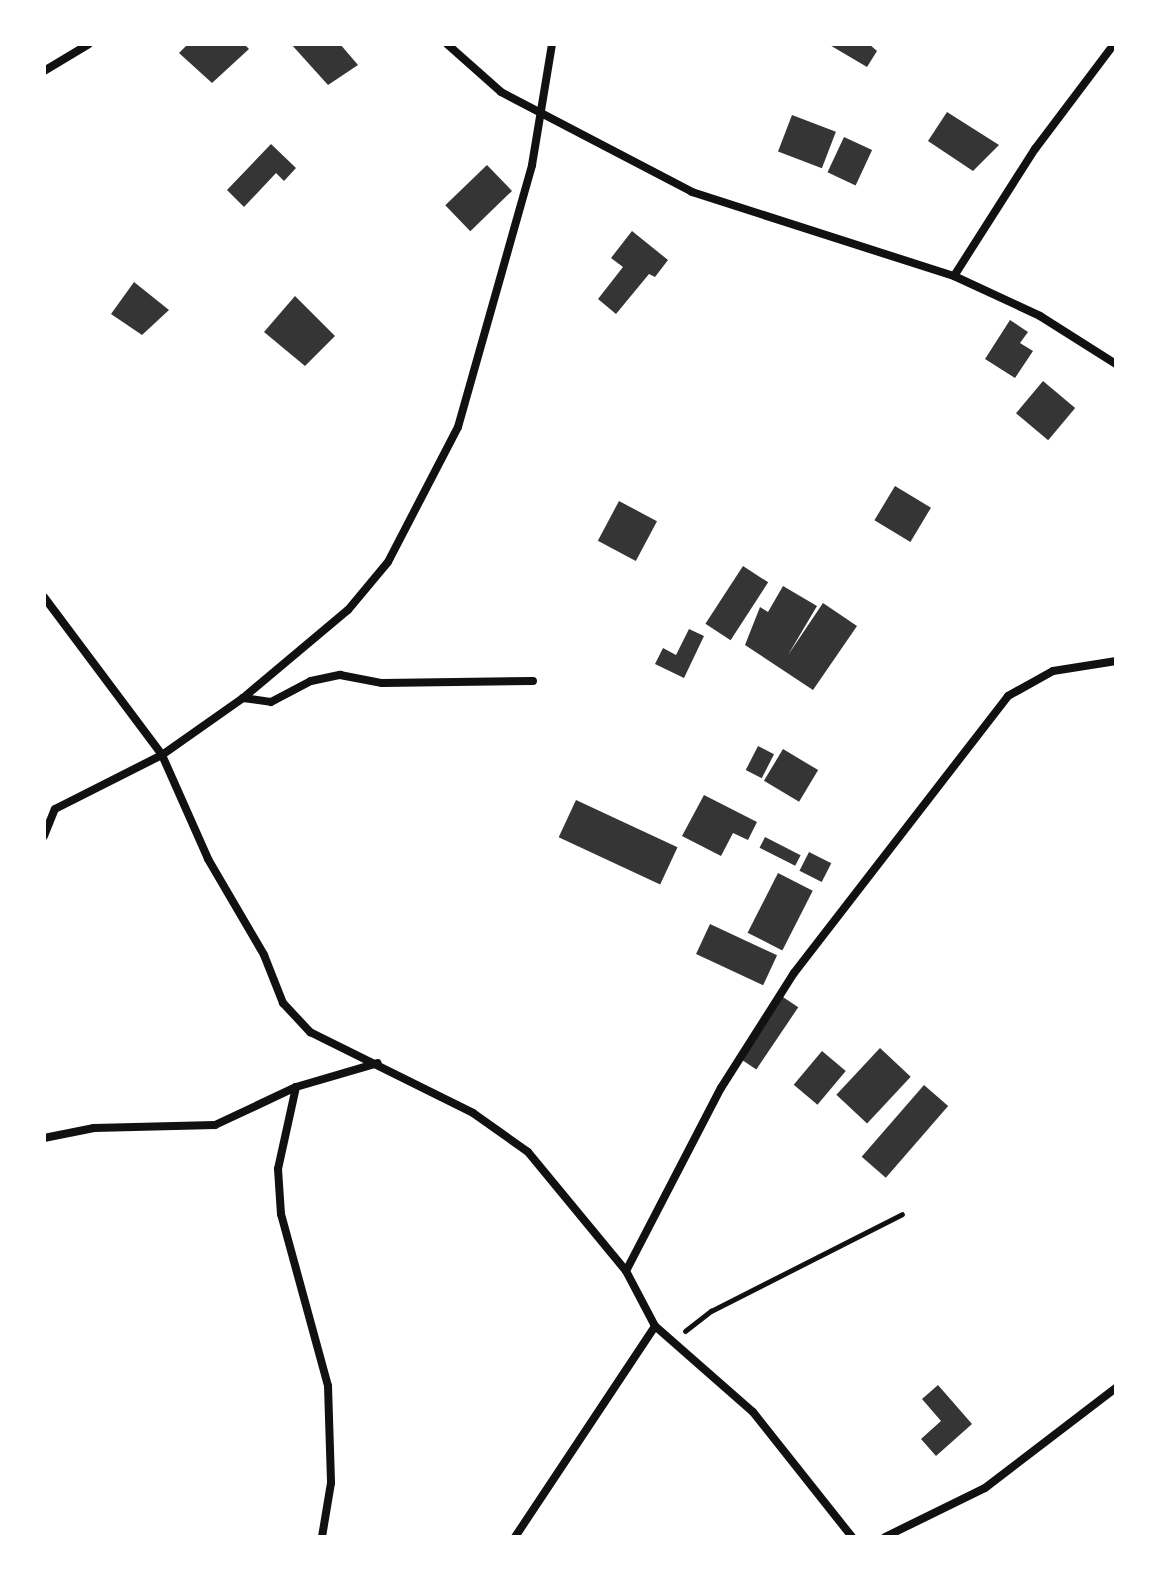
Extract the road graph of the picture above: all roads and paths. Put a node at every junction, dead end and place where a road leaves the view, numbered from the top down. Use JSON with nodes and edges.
{"nodes":[{"id":1,"x":89,"y":44,"type":"edge"},
{"id":2,"x":447,"y":44,"type":"edge"},
{"id":3,"x":552,"y":44,"type":"edge"},
{"id":4,"x":1114,"y":44,"type":"edge"},
{"id":5,"x":44,"y":71,"type":"edge"},
{"id":6,"x":544,"y":116,"type":"junction"},
{"id":7,"x":954,"y":276,"type":"junction"},
{"id":8,"x":1116,"y":364,"type":"edge"},
{"id":9,"x":44,"y":597,"type":"edge"},
{"id":10,"x":1116,"y":661,"type":"edge"},
{"id":11,"x":533,"y":681,"type":"dead end"},
{"id":12,"x":243,"y":698,"type":"junction"},
{"id":13,"x":162,"y":755,"type":"junction"},
{"id":14,"x":55,"y":809,"type":"junction"},
{"id":15,"x":44,"y":810,"type":"edge"},
{"id":16,"x":44,"y":836,"type":"edge"},
{"id":17,"x":379,"y":1063,"type":"junction"},
{"id":18,"x":296,"y":1087,"type":"junction"},
{"id":19,"x":44,"y":1138,"type":"edge"},
{"id":20,"x":902,"y":1214,"type":"dead end"},
{"id":21,"x":626,"y":1271,"type":"junction"},
{"id":22,"x":655,"y":1326,"type":"junction"},
{"id":23,"x":674,"y":1338,"type":"junction"},
{"id":24,"x":1116,"y":1388,"type":"edge"},
{"id":25,"x":322,"y":1537,"type":"edge"},
{"id":26,"x":515,"y":1537,"type":"edge"},
{"id":27,"x":852,"y":1537,"type":"edge"},
{"id":28,"x":885,"y":1537,"type":"edge"}],
"edges":[{"from":1,"to":5,"type":"street"},
{"from":2,"to":6,"type":"street"},
{"from":3,"to":6,"type":"street"},
{"from":4,"to":7,"type":"street"},
{"from":6,"to":7,"type":"street"},
{"from":6,"to":12,"type":"street"},
{"from":7,"to":8,"type":"street"},
{"from":9,"to":13,"type":"street"},
{"from":10,"to":21,"type":"street"},
{"from":11,"to":12,"type":"street"},
{"from":12,"to":13,"type":"street"},
{"from":13,"to":14,"type":"street"},
{"from":13,"to":17,"type":"street"},
{"from":14,"to":15,"type":"street"},
{"from":14,"to":16,"type":"street"},
{"from":17,"to":18,"type":"street"},
{"from":17,"to":21,"type":"street"},
{"from":18,"to":19,"type":"street"},
{"from":18,"to":25,"type":"street"},
{"from":20,"to":23,"type":"path"},
{"from":21,"to":22,"type":"street"},
{"from":22,"to":23,"type":"street"},
{"from":22,"to":26,"type":"street"},
{"from":23,"to":27,"type":"street"},
{"from":24,"to":28,"type":"street"}]}
